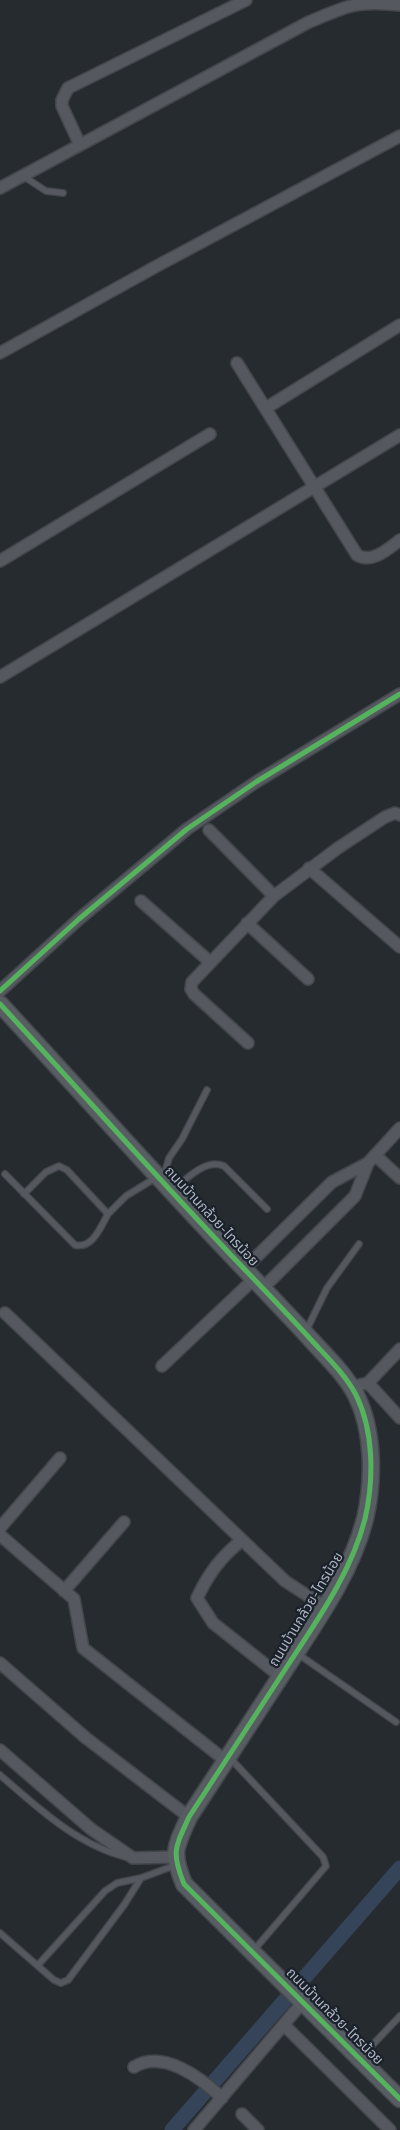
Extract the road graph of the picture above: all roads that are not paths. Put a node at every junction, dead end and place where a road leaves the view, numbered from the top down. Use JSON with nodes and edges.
{"nodes":[{"id":1,"x":246,"y":0,"type":"edge"},
{"id":2,"x":400,"y":5,"type":"edge"},
{"id":3,"x":400,"y":136,"type":"edge"},
{"id":4,"x":80,"y":145,"type":"junction"},
{"id":5,"x":23,"y":176,"type":"junction"},
{"id":6,"x":0,"y":188,"type":"edge"},
{"id":7,"x":63,"y":194,"type":"dead end"},
{"id":8,"x":400,"y":325,"type":"edge"},
{"id":9,"x":0,"y":354,"type":"edge"},
{"id":10,"x":237,"y":363,"type":"dead end"},
{"id":11,"x":266,"y":408,"type":"junction"},
{"id":12,"x":210,"y":434,"type":"dead end"},
{"id":13,"x":400,"y":435,"type":"edge"},
{"id":14,"x":315,"y":487,"type":"junction"},
{"id":15,"x":400,"y":540,"type":"edge"},
{"id":16,"x":0,"y":561,"type":"edge"},
{"id":17,"x":0,"y":677,"type":"edge"},
{"id":18,"x":400,"y":694,"type":"edge"},
{"id":19,"x":400,"y":815,"type":"edge"},
{"id":20,"x":209,"y":830,"type":"dead end"},
{"id":21,"x":310,"y":868,"type":"junction"},
{"id":22,"x":274,"y":896,"type":"junction"},
{"id":23,"x":141,"y":901,"type":"dead end"},
{"id":24,"x":247,"y":923,"type":"junction"},
{"id":25,"x":400,"y":948,"type":"edge"},
{"id":26,"x":210,"y":962,"type":"junction"},
{"id":27,"x":308,"y":979,"type":"dead end"},
{"id":28,"x":0,"y":991,"type":"edge"},
{"id":29,"x":0,"y":1004,"type":"edge"},
{"id":30,"x":248,"y":1043,"type":"dead end"},
{"id":31,"x":207,"y":1090,"type":"dead end"},
{"id":32,"x":400,"y":1128,"type":"edge"},
{"id":33,"x":372,"y":1159,"type":"junction"},
{"id":34,"x":5,"y":1174,"type":"dead end"},
{"id":35,"x":400,"y":1178,"type":"edge"},
{"id":36,"x":164,"y":1183,"type":"junction"},
{"id":37,"x":24,"y":1194,"type":"junction"},
{"id":38,"x":267,"y":1209,"type":"dead end"},
{"id":39,"x":108,"y":1214,"type":"junction"},
{"id":40,"x":359,"y":1244,"type":"dead end"},
{"id":41,"x":254,"y":1278,"type":"junction"},
{"id":42,"x":5,"y":1313,"type":"dead end"},
{"id":43,"x":305,"y":1333,"type":"junction"},
{"id":44,"x":400,"y":1349,"type":"edge"},
{"id":45,"x":162,"y":1366,"type":"dead end"},
{"id":46,"x":368,"y":1383,"type":"junction"},
{"id":47,"x":350,"y":1386,"type":"junction"},
{"id":48,"x":400,"y":1418,"type":"edge"},
{"id":49,"x":60,"y":1458,"type":"dead end"},
{"id":50,"x":124,"y":1522,"type":"dead end"},
{"id":51,"x":1,"y":1536,"type":"edge"},
{"id":52,"x":242,"y":1540,"type":"junction"},
{"id":53,"x":64,"y":1591,"type":"junction"},
{"id":54,"x":325,"y":1607,"type":"junction"},
{"id":55,"x":296,"y":1653,"type":"junction"},
{"id":56,"x":0,"y":1663,"type":"edge"},
{"id":57,"x":281,"y":1677,"type":"junction"},
{"id":58,"x":396,"y":1722,"type":"dead end"},
{"id":59,"x":0,"y":1750,"type":"edge"},
{"id":60,"x":227,"y":1759,"type":"junction"},
{"id":61,"x":0,"y":1775,"type":"edge"},
{"id":62,"x":189,"y":1817,"type":"junction"},
{"id":63,"x":133,"y":1858,"type":"junction"},
{"id":64,"x":175,"y":1861,"type":"junction"},
{"id":65,"x":140,"y":1878,"type":"junction"},
{"id":66,"x":0,"y":1933,"type":"edge"},
{"id":67,"x":252,"y":1952,"type":"junction"},
{"id":68,"x":38,"y":1965,"type":"junction"},
{"id":69,"x":301,"y":2002,"type":"junction"},
{"id":70,"x":400,"y":2016,"type":"edge"},
{"id":71,"x":284,"y":2025,"type":"junction"},
{"id":72,"x":359,"y":2059,"type":"junction"},
{"id":73,"x":134,"y":2067,"type":"dead end"},
{"id":74,"x":219,"y":2095,"type":"junction"},
{"id":75,"x":400,"y":2099,"type":"edge"},
{"id":76,"x":242,"y":2114,"type":"dead end"},
{"id":77,"x":194,"y":2130,"type":"edge"},
{"id":78,"x":258,"y":2130,"type":"edge"},
{"id":79,"x":390,"y":2130,"type":"edge"}],
"edges":[{"from":1,"to":4,"type":"street"},
{"from":2,"to":4,"type":"street"},
{"from":3,"to":9,"type":"street"},
{"from":4,"to":5,"type":"street"},
{"from":5,"to":6,"type":"street"},
{"from":5,"to":7,"type":"lane"},
{"from":8,"to":11,"type":"street"},
{"from":10,"to":11,"type":"street"},
{"from":11,"to":14,"type":"street"},
{"from":12,"to":16,"type":"street"},
{"from":13,"to":14,"type":"street"},
{"from":14,"to":15,"type":"street"},
{"from":14,"to":17,"type":"street"},
{"from":18,"to":28,"type":"street"},
{"from":19,"to":21,"type":"street"},
{"from":20,"to":22,"type":"street"},
{"from":21,"to":22,"type":"street"},
{"from":21,"to":25,"type":"street"},
{"from":22,"to":24,"type":"street"},
{"from":23,"to":26,"type":"street"},
{"from":24,"to":26,"type":"street"},
{"from":24,"to":27,"type":"street"},
{"from":26,"to":30,"type":"street"},
{"from":29,"to":36,"type":"street","name":"ถนนบ้านกล้วย-ไทรน้อย"},
{"from":31,"to":36,"type":"lane"},
{"from":32,"to":33,"type":"street"},
{"from":33,"to":35,"type":"street"},
{"from":33,"to":41,"type":"street"},
{"from":33,"to":41,"type":"street"},
{"from":34,"to":37,"type":"lane"},
{"from":36,"to":38,"type":"lane"},
{"from":36,"to":39,"type":"lane"},
{"from":36,"to":41,"type":"street","name":"ถนนบ้านกล้วย-ไทรน้อย"},
{"from":37,"to":39,"type":"lane"},
{"from":37,"to":39,"type":"lane"},
{"from":40,"to":43,"type":"lane"},
{"from":41,"to":43,"type":"street","name":"ถนนบ้านกล้วย-ไทรน้อย"},
{"from":41,"to":45,"type":"street"},
{"from":42,"to":52,"type":"street"},
{"from":43,"to":47,"type":"street","name":"ถนนบ้านกล้วย-ไทรน้อย"},
{"from":44,"to":46,"type":"street"},
{"from":46,"to":47,"type":"street"},
{"from":46,"to":48,"type":"street"},
{"from":47,"to":54,"type":"street","name":"ถนนบ้านกล้วย-ไทรน้อย"},
{"from":49,"to":51,"type":"street"},
{"from":50,"to":53,"type":"street"},
{"from":51,"to":53,"type":"street"},
{"from":52,"to":54,"type":"street"},
{"from":52,"to":57,"type":"street"},
{"from":53,"to":60,"type":"street"},
{"from":54,"to":55,"type":"street","name":"ถนนบ้านกล้วย-ไทรน้อย"},
{"from":55,"to":57,"type":"street","name":"ถนนบ้านกล้วย-ไทรน้อย"},
{"from":55,"to":58,"type":"lane"},
{"from":56,"to":62,"type":"street"},
{"from":57,"to":60,"type":"street","name":"ถนนบ้านกล้วย-ไทรน้อย"},
{"from":59,"to":63,"type":"street"},
{"from":60,"to":62,"type":"street","name":"ถนนบ้านกล้วย-ไทรน้อย"},
{"from":60,"to":67,"type":"lane"},
{"from":61,"to":63,"type":"lane"},
{"from":62,"to":64,"type":"street","name":"ถนนบ้านกล้วย-ไทรน้อย"},
{"from":63,"to":64,"type":"street"},
{"from":64,"to":65,"type":"lane"},
{"from":64,"to":67,"type":"street","name":"ถนนบ้านกล้วย-ไทรน้อย"},
{"from":65,"to":68,"type":"lane"},
{"from":65,"to":68,"type":"lane"},
{"from":66,"to":68,"type":"lane"},
{"from":67,"to":69,"type":"street","name":"ถนนบ้านกล้วย-ไทรน้อย"},
{"from":69,"to":71,"type":"street"},
{"from":69,"to":72,"type":"street","name":"ถนนบ้านกล้วย-ไทรน้อย"},
{"from":70,"to":72,"type":"lane"},
{"from":71,"to":74,"type":"street"},
{"from":71,"to":79,"type":"street"},
{"from":72,"to":75,"type":"street","name":"ถนนบ้านกล้วย-ไทรน้อย"},
{"from":73,"to":74,"type":"street"},
{"from":74,"to":77,"type":"street"},
{"from":76,"to":78,"type":"street"}]}
